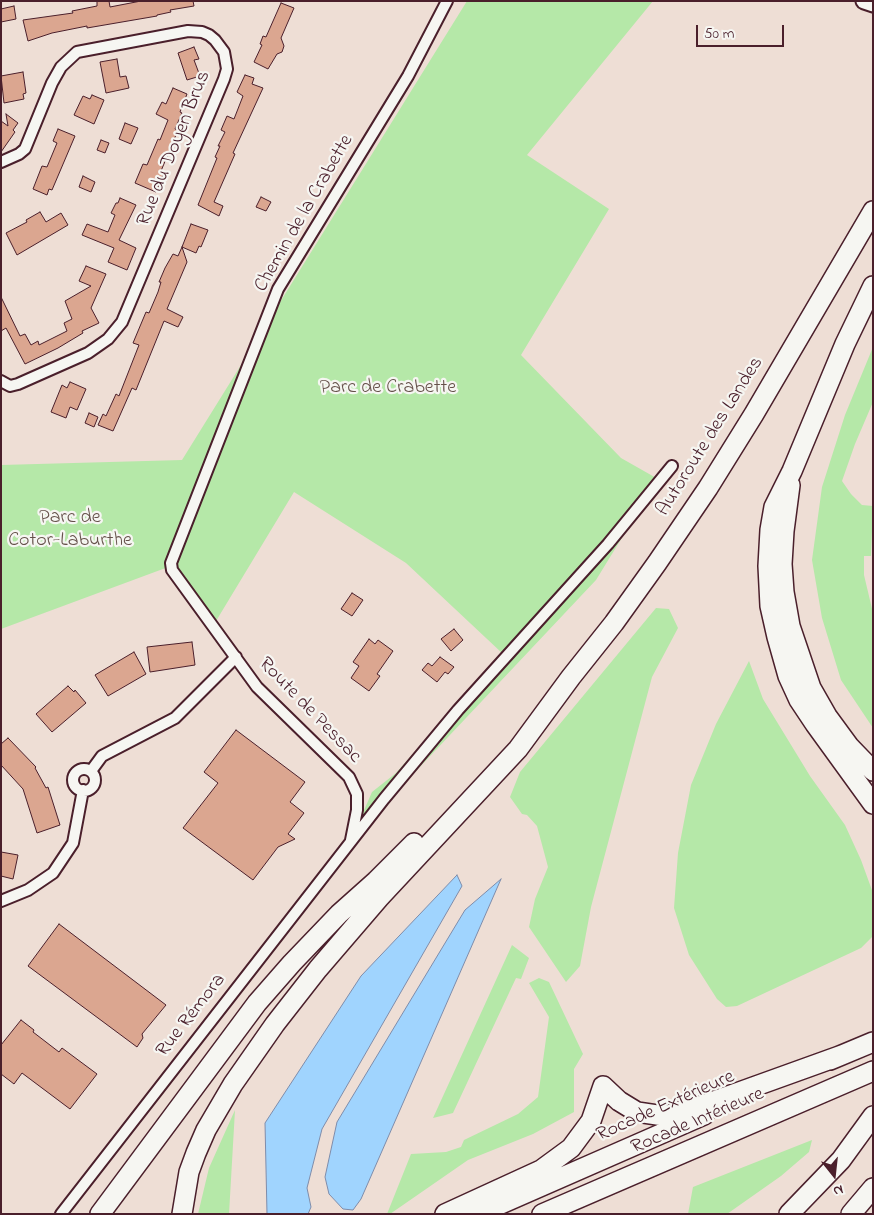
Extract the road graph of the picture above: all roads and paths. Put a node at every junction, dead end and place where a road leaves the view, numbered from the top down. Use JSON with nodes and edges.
{"nodes":[{"id":1,"x":447,"y":1,"type":"edge"},
{"id":2,"x":864,"y":1,"type":"edge"},
{"id":3,"x":873,"y":4,"type":"edge"},
{"id":4,"x":1,"y":162,"type":"edge"},
{"id":5,"x":873,"y":211,"type":"edge"},
{"id":6,"x":873,"y":286,"type":"edge"},
{"id":7,"x":3,"y":382,"type":"edge"},
{"id":8,"x":672,"y":466,"type":"dead end"},
{"id":9,"x":792,"y":471,"type":"junction"},
{"id":10,"x":171,"y":566,"type":"joint"},
{"id":11,"x":236,"y":657,"type":"junction"},
{"id":12,"x":571,"y":677,"type":"junction"},
{"id":13,"x":91,"y":770,"type":"junction"},
{"id":14,"x":873,"y":771,"type":"edge"},
{"id":15,"x":83,"y":790,"type":"junction"},
{"id":16,"x":873,"y":804,"type":"edge"},
{"id":17,"x":351,"y":840,"type":"junction"},
{"id":18,"x":1,"y":901,"type":"edge"},
{"id":19,"x":873,"y":1042,"type":"edge"},
{"id":20,"x":842,"y":1055,"type":"junction"},
{"id":21,"x":873,"y":1071,"type":"edge"},
{"id":22,"x":873,"y":1116,"type":"edge"},
{"id":23,"x":873,"y":1188,"type":"edge"},
{"id":24,"x":61,"y":1214,"type":"edge"},
{"id":25,"x":100,"y":1214,"type":"edge"},
{"id":26,"x":182,"y":1214,"type":"edge"},
{"id":27,"x":445,"y":1214,"type":"edge"},
{"id":28,"x":478,"y":1214,"type":"edge"},
{"id":29,"x":542,"y":1214,"type":"edge"},
{"id":30,"x":789,"y":1214,"type":"edge"},
{"id":31,"x":851,"y":1214,"type":"edge"}],
"edges":[{"from":1,"to":10,"type":"street","name":"Chemin de la Crabette"},
{"from":2,"to":3,"type":"street"},
{"from":4,"to":7,"type":"street","name":"Rue du Doyen Brus"},
{"from":5,"to":12,"type":"highway","name":"Autoroute des Landes"},
{"from":6,"to":9,"type":"highway"},
{"from":8,"to":17,"type":"street","name":"Rue Rémora"},
{"from":9,"to":14,"type":"highway"},
{"from":9,"to":16,"type":"highway"},
{"from":10,"to":11,"type":"street","name":"Route de Pessac"},
{"from":11,"to":13,"type":"street"},
{"from":11,"to":17,"type":"street","name":"Route de Pessac"},
{"from":12,"to":25,"type":"highway"},
{"from":12,"to":26,"type":"highway"},
{"from":13,"to":15,"type":"street"},
{"from":13,"to":15,"type":"street"},
{"from":15,"to":18,"type":"street"},
{"from":17,"to":24,"type":"street","name":"Rue Rémora"},
{"from":19,"to":20,"type":"highway","name":"Rocade Extérieure"},
{"from":20,"to":27,"type":"highway"},
{"from":20,"to":28,"type":"highway","name":"Rocade Extérieure"},
{"from":21,"to":29,"type":"highway","name":"Rocade Intérieure"},
{"from":22,"to":30,"type":"highway"},
{"from":23,"to":31,"type":"highway"}]}
